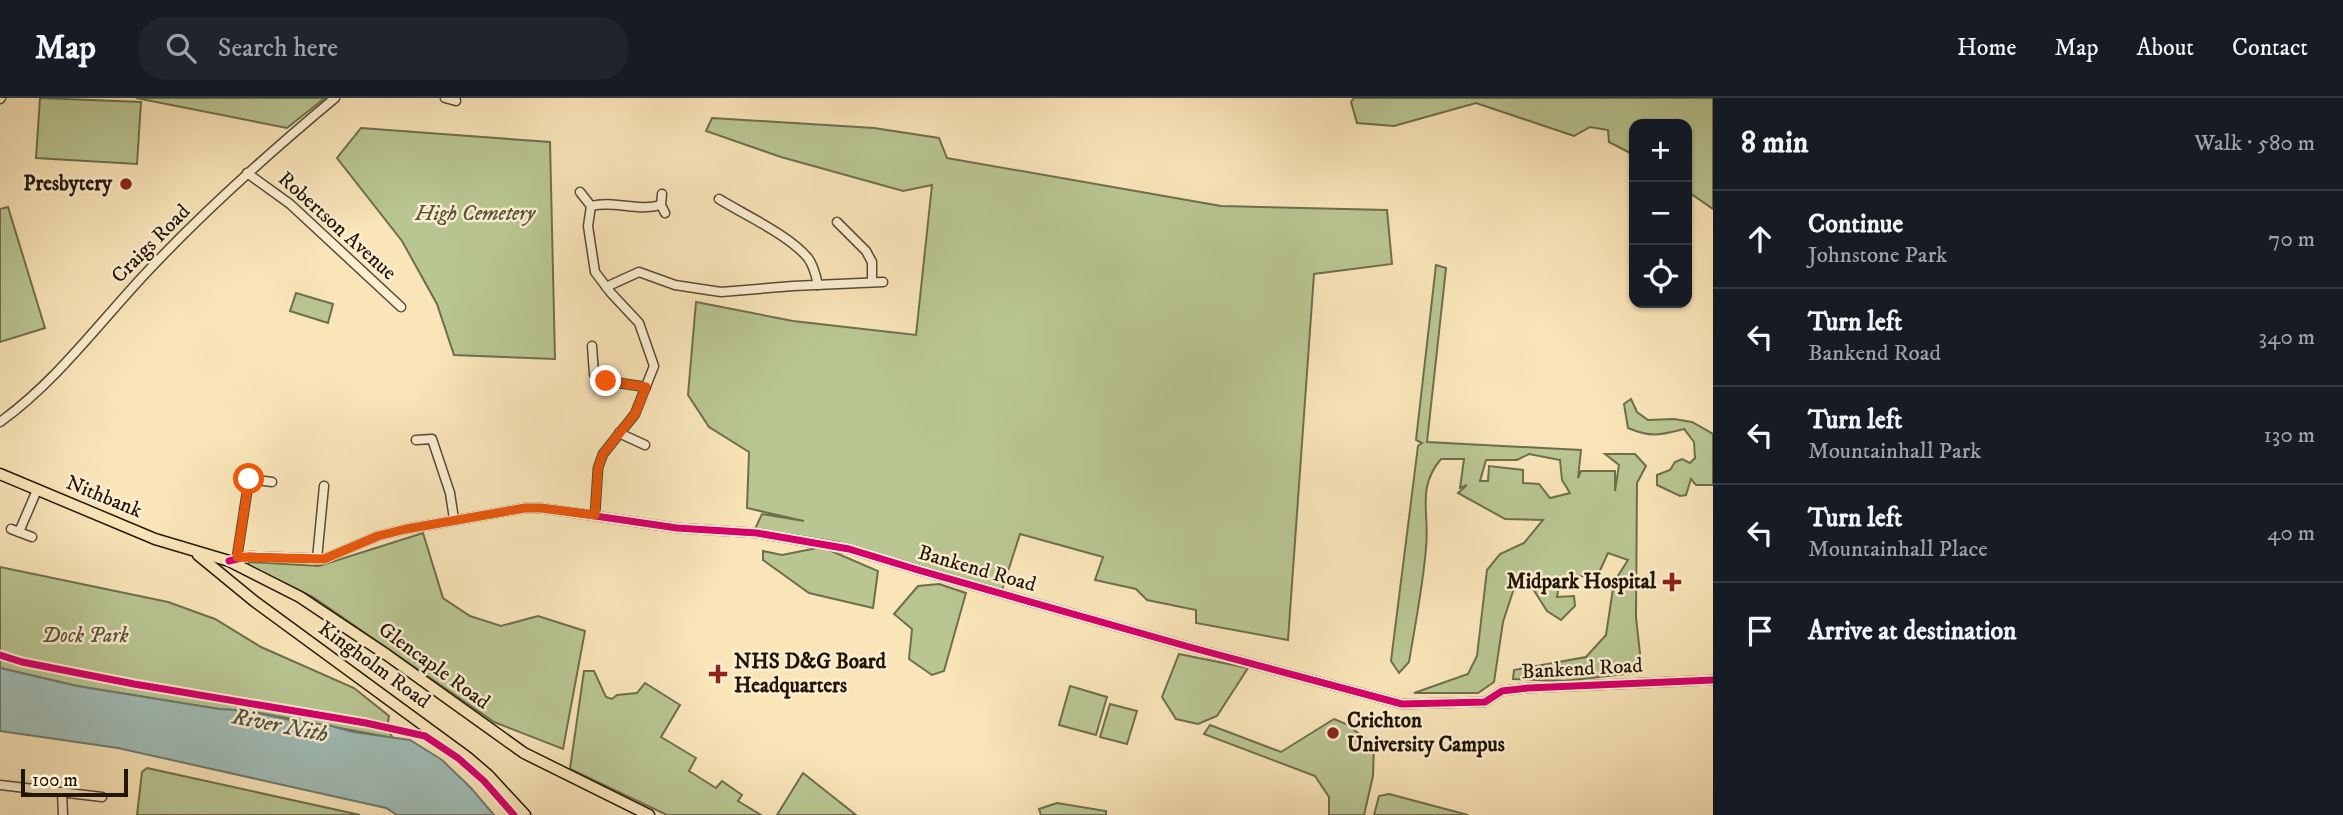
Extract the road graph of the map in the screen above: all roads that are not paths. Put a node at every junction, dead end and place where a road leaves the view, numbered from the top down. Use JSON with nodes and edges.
{"nodes":[{"id":1,"x":335,"y":98,"type":"edge"},
{"id":2,"x":445,"y":98,"type":"edge"},
{"id":3,"x":456,"y":101,"type":"dead end"},
{"id":4,"x":247,"y":173,"type":"junction"},
{"id":5,"x":580,"y":192,"type":"dead end"},
{"id":6,"x":662,"y":194,"type":"dead end"},
{"id":7,"x":719,"y":200,"type":"dead end"},
{"id":8,"x":591,"y":206,"type":"junction"},
{"id":9,"x":838,"y":222,"type":"dead end"},
{"id":10,"x":872,"y":282,"type":"junction"},
{"id":11,"x":883,"y":282,"type":"dead end"},
{"id":12,"x":818,"y":285,"type":"junction"},
{"id":13,"x":606,"y":287,"type":"junction"},
{"id":14,"x":401,"y":307,"type":"dead end"},
{"id":15,"x":592,"y":346,"type":"dead end"},
{"id":16,"x":594,"y":374,"type":"junction"},
{"id":17,"x":583,"y":380,"type":"dead end"},
{"id":18,"x":646,"y":387,"type":"junction"},
{"id":19,"x":0,"y":422,"type":"edge"},
{"id":20,"x":619,"y":433,"type":"junction"},
{"id":21,"x":416,"y":440,"type":"dead end"},
{"id":22,"x":645,"y":445,"type":"dead end"},
{"id":23,"x":0,"y":474,"type":"edge"},
{"id":24,"x":272,"y":482,"type":"dead end"},
{"id":25,"x":324,"y":486,"type":"dead end"},
{"id":26,"x":37,"y":490,"type":"junction"},
{"id":27,"x":595,"y":515,"type":"junction"},
{"id":28,"x":454,"y":519,"type":"junction"},
{"id":29,"x":32,"y":537,"type":"dead end"},
{"id":30,"x":195,"y":553,"type":"junction"},
{"id":31,"x":233,"y":559,"type":"junction"},
{"id":32,"x":317,"y":559,"type":"junction"},
{"id":33,"x":1713,"y":680,"type":"edge"},
{"id":34,"x":0,"y":785,"type":"edge"},
{"id":35,"x":62,"y":792,"type":"junction"},
{"id":36,"x":102,"y":797,"type":"dead end"},
{"id":37,"x":64,"y":815,"type":"edge"},
{"id":38,"x":525,"y":815,"type":"edge"},
{"id":39,"x":649,"y":815,"type":"edge"}],
"edges":[{"from":1,"to":4,"type":"street","name":"Craigs Road"},
{"from":2,"to":3,"type":"street"},
{"from":4,"to":14,"type":"street","name":"Robertson Avenue"},
{"from":4,"to":19,"type":"street","name":"Craigs Road"},
{"from":5,"to":8,"type":"street"},
{"from":6,"to":8,"type":"street"},
{"from":7,"to":12,"type":"street"},
{"from":8,"to":13,"type":"street"},
{"from":9,"to":10,"type":"street"},
{"from":10,"to":11,"type":"street"},
{"from":10,"to":12,"type":"street"},
{"from":12,"to":13,"type":"street"},
{"from":13,"to":18,"type":"street"},
{"from":15,"to":16,"type":"street"},
{"from":16,"to":17,"type":"street"},
{"from":16,"to":18,"type":"street"},
{"from":18,"to":20,"type":"street"},
{"from":20,"to":22,"type":"street"},
{"from":20,"to":27,"type":"street"},
{"from":21,"to":28,"type":"street"},
{"from":23,"to":26,"type":"main road","name":"Nithbank"},
{"from":24,"to":31,"type":"street"},
{"from":25,"to":32,"type":"street"},
{"from":26,"to":29,"type":"street"},
{"from":26,"to":30,"type":"main road","name":"Nithbank"},
{"from":27,"to":28,"type":"street","name":"Bankend Road"},
{"from":27,"to":33,"type":"street","name":"Bankend Road"},
{"from":28,"to":32,"type":"street","name":"Bankend Road"},
{"from":30,"to":31,"type":"main road","name":"Glencaple Road"},
{"from":30,"to":38,"type":"main road","name":"Kingholm Road"},
{"from":31,"to":32,"type":"street","name":"Bankend Road"},
{"from":31,"to":39,"type":"main road","name":"Glencaple Road"},
{"from":34,"to":35,"type":"street"},
{"from":35,"to":36,"type":"street"},
{"from":35,"to":37,"type":"street"}]}
